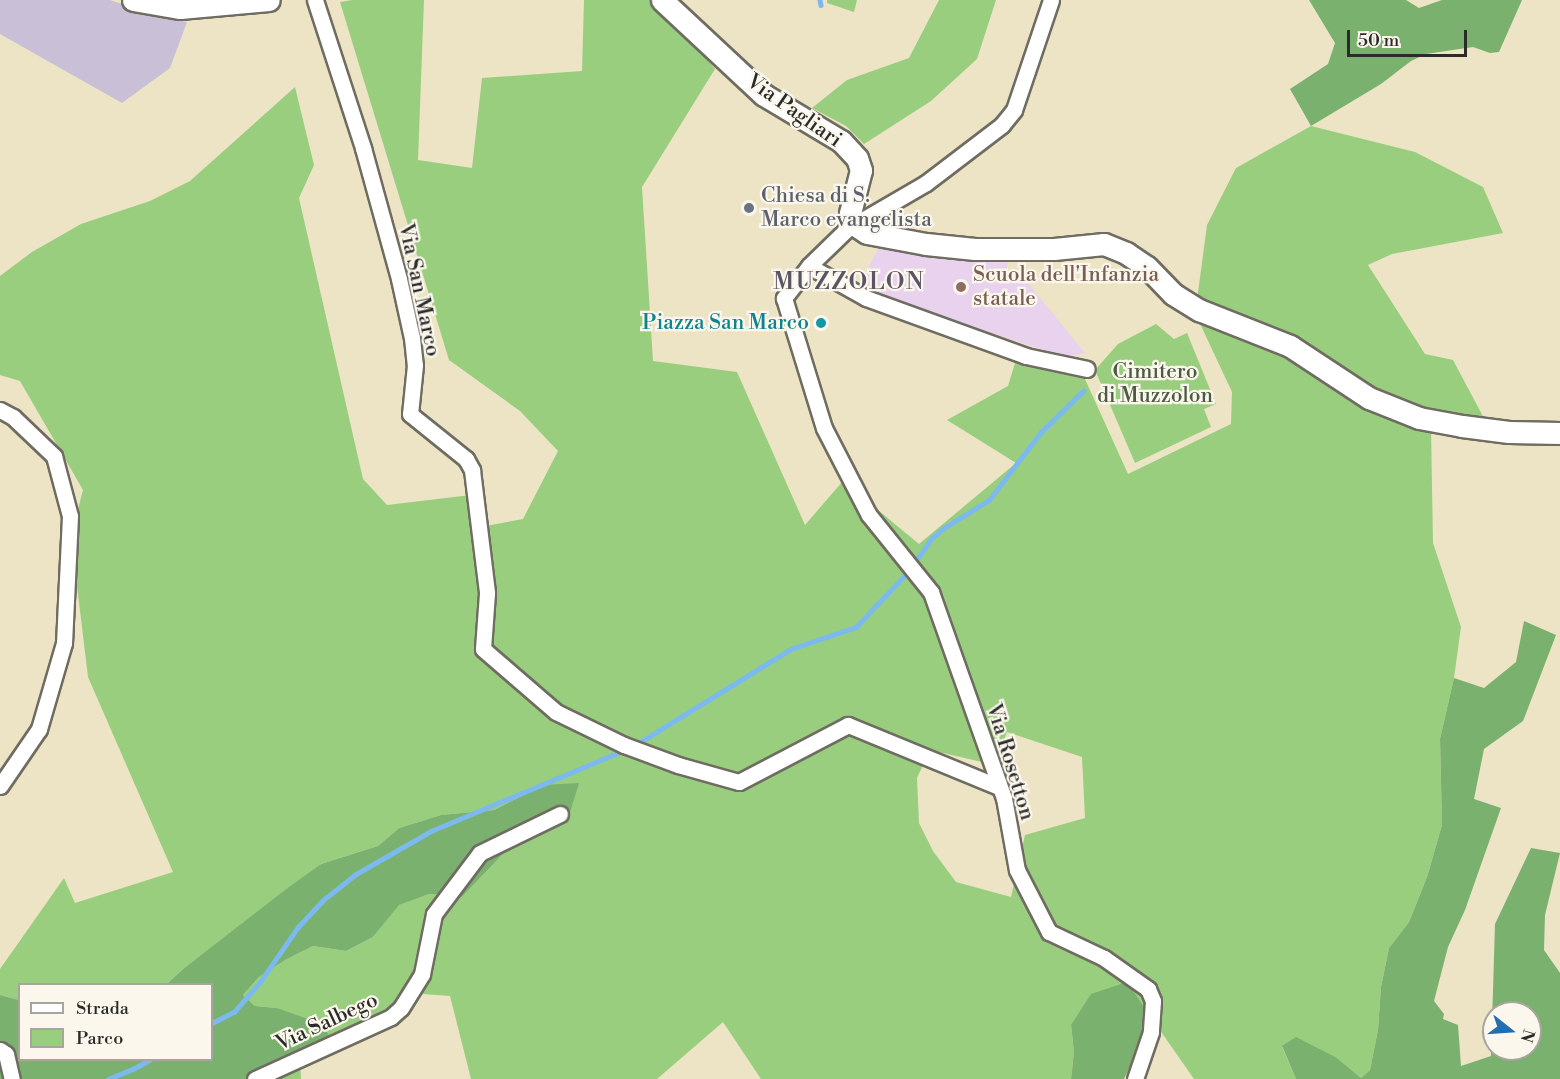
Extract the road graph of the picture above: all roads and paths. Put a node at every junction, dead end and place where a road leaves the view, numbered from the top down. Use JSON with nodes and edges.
{"nodes":[{"id":1,"x":133,"y":0,"type":"edge"},
{"id":2,"x":269,"y":0,"type":"edge"},
{"id":3,"x":315,"y":0,"type":"edge"},
{"id":4,"x":662,"y":0,"type":"edge"},
{"id":5,"x":1051,"y":0,"type":"edge"},
{"id":6,"x":853,"y":219,"type":"junction"},
{"id":7,"x":808,"y":266,"type":"junction"},
{"id":8,"x":1087,"y":369,"type":"dead end"},
{"id":9,"x":0,"y":410,"type":"edge"},
{"id":10,"x":1560,"y":433,"type":"edge"},
{"id":11,"x":0,"y":786,"type":"edge"},
{"id":12,"x":998,"y":786,"type":"junction"},
{"id":13,"x":561,"y":814,"type":"dead end"},
{"id":14,"x":0,"y":1050,"type":"edge"},
{"id":15,"x":12,"y":1078,"type":"edge"},
{"id":16,"x":255,"y":1079,"type":"edge"},
{"id":17,"x":1135,"y":1079,"type":"edge"}],
"edges":[{"from":1,"to":2,"type":"street"},
{"from":3,"to":12,"type":"street","name":"Via San Marco"},
{"from":4,"to":6,"type":"street","name":"Via Pagliari"},
{"from":5,"to":6,"type":"street"},
{"from":6,"to":7,"type":"street"},
{"from":6,"to":10,"type":"street"},
{"from":7,"to":8,"type":"street"},
{"from":7,"to":12,"type":"street","name":"Via Rosetton"},
{"from":9,"to":11,"type":"street"},
{"from":12,"to":17,"type":"street","name":"Via Rosetton"},
{"from":13,"to":16,"type":"street","name":"Via Salbego"},
{"from":14,"to":15,"type":"street"}]}
